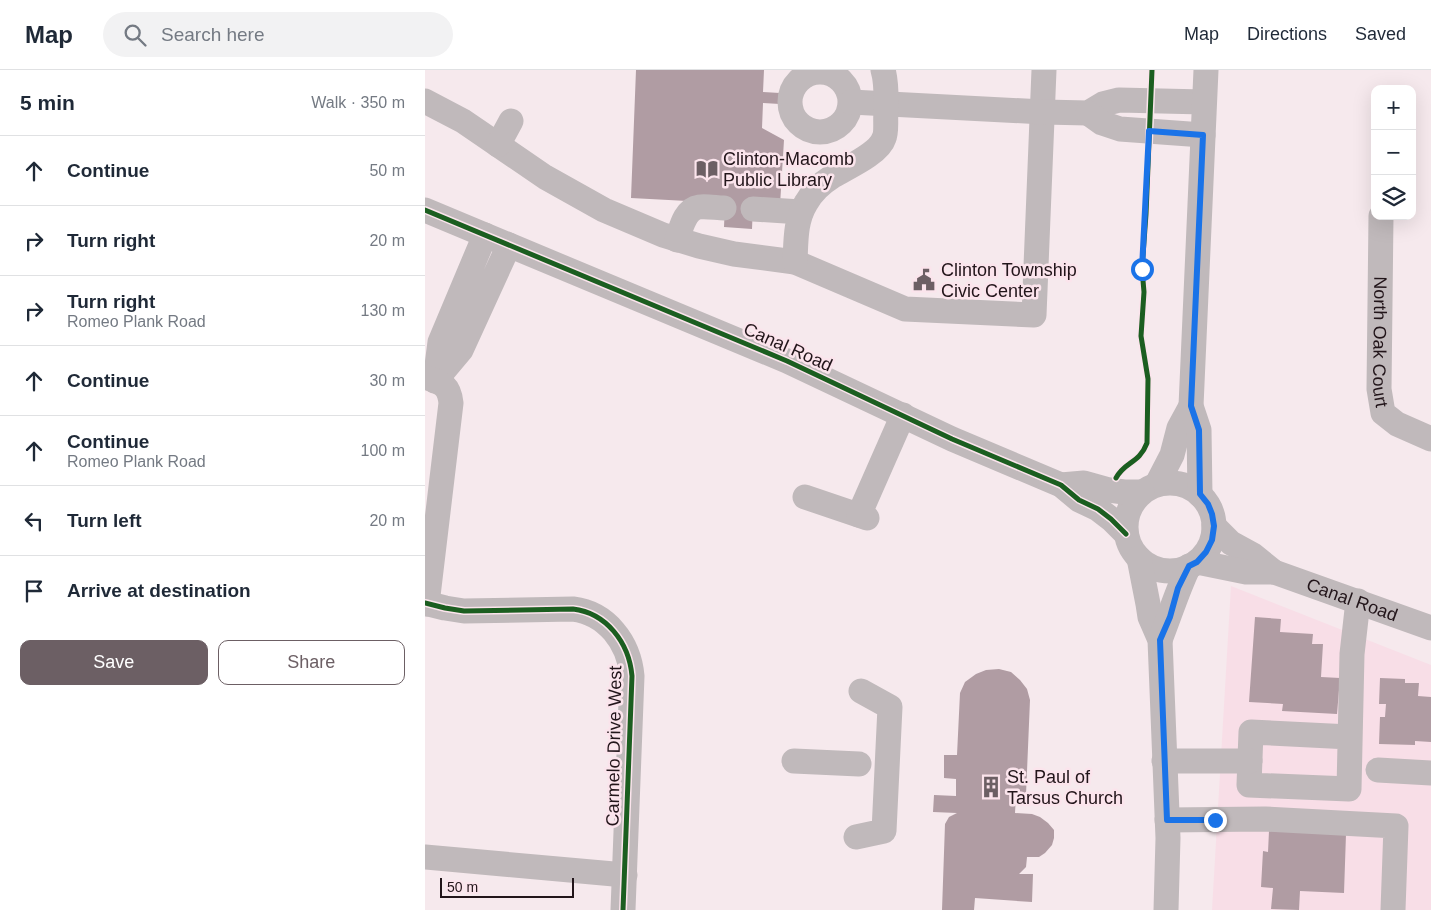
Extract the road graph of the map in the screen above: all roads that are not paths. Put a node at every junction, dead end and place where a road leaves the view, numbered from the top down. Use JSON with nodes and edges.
{"nodes":[{"id":1,"x":883,"y":70,"type":"edge"},
{"id":2,"x":1044,"y":70,"type":"edge"},
{"id":3,"x":1205,"y":70,"type":"edge"},
{"id":4,"x":425,"y":101,"type":"edge"},
{"id":5,"x":851,"y":102,"type":"dead end"},
{"id":6,"x":1204,"y":102,"type":"junction"},
{"id":7,"x":886,"y":104,"type":"junction"},
{"id":8,"x":1043,"y":112,"type":"junction"},
{"id":9,"x":1088,"y":114,"type":"junction"},
{"id":10,"x":511,"y":121,"type":"dead end"},
{"id":11,"x":1203,"y":135,"type":"junction"},
{"id":12,"x":498,"y":145,"type":"junction"},
{"id":13,"x":724,"y":208,"type":"dead end"},
{"id":14,"x":425,"y":210,"type":"edge"},
{"id":15,"x":753,"y":210,"type":"dead end"},
{"id":16,"x":801,"y":212,"type":"junction"},
{"id":17,"x":1381,"y":220,"type":"edge"},
{"id":18,"x":485,"y":235,"type":"junction"},
{"id":19,"x":677,"y":240,"type":"junction"},
{"id":20,"x":509,"y":246,"type":"junction"},
{"id":21,"x":795,"y":262,"type":"junction"},
{"id":22,"x":430,"y":379,"type":"edge"},
{"id":23,"x":1191,"y":406,"type":"junction"},
{"id":24,"x":903,"y":415,"type":"junction"},
{"id":25,"x":1431,"y":439,"type":"edge"},
{"id":26,"x":1061,"y":484,"type":"junction"},
{"id":27,"x":1149,"y":488,"type":"junction"},
{"id":28,"x":1200,"y":494,"type":"junction"},
{"id":29,"x":805,"y":497,"type":"dead end"},
{"id":30,"x":1214,"y":526,"type":"junction"},
{"id":31,"x":1126,"y":534,"type":"junction"},
{"id":32,"x":1139,"y":558,"type":"junction"},
{"id":33,"x":1193,"y":564,"type":"junction"},
{"id":34,"x":1274,"y":572,"type":"junction"},
{"id":35,"x":1358,"y":601,"type":"junction"},
{"id":36,"x":426,"y":604,"type":"edge"},
{"id":37,"x":1431,"y":628,"type":"edge"},
{"id":38,"x":1160,"y":640,"type":"junction"},
{"id":39,"x":861,"y":691,"type":"dead end"},
{"id":40,"x":1350,"y":737,"type":"junction"},
{"id":41,"x":795,"y":761,"type":"dead end"},
{"id":42,"x":1164,"y":761,"type":"junction"},
{"id":43,"x":1250,"y":761,"type":"junction"},
{"id":44,"x":859,"y":764,"type":"dead end"},
{"id":45,"x":1379,"y":770,"type":"dead end"},
{"id":46,"x":1431,"y":773,"type":"edge"},
{"id":47,"x":1167,"y":820,"type":"junction"},
{"id":48,"x":856,"y":837,"type":"dead end"},
{"id":49,"x":425,"y":857,"type":"edge"},
{"id":50,"x":625,"y":875,"type":"junction"},
{"id":51,"x":623,"y":910,"type":"edge"},
{"id":52,"x":1166,"y":910,"type":"edge"},
{"id":53,"x":1393,"y":910,"type":"edge"}],
"edges":[{"from":1,"to":7,"type":"street"},
{"from":2,"to":8,"type":"street"},
{"from":3,"to":6,"type":"street"},
{"from":4,"to":12,"type":"street"},
{"from":5,"to":7,"type":"street"},
{"from":6,"to":9,"type":"street"},
{"from":6,"to":11,"type":"street"},
{"from":7,"to":8,"type":"street"},
{"from":7,"to":16,"type":"street"},
{"from":8,"to":9,"type":"street"},
{"from":8,"to":21,"type":"street"},
{"from":9,"to":11,"type":"street"},
{"from":10,"to":12,"type":"street"},
{"from":11,"to":23,"type":"street"},
{"from":12,"to":19,"type":"street"},
{"from":13,"to":19,"type":"street"},
{"from":14,"to":18,"type":"street","name":"Canal Road"},
{"from":15,"to":16,"type":"street"},
{"from":16,"to":21,"type":"street"},
{"from":17,"to":25,"type":"street","name":"North Oak Court"},
{"from":18,"to":20,"type":"street","name":"Canal Road"},
{"from":18,"to":22,"type":"street"},
{"from":19,"to":21,"type":"street"},
{"from":20,"to":22,"type":"street"},
{"from":20,"to":24,"type":"street","name":"Canal Road"},
{"from":22,"to":36,"type":"street"},
{"from":23,"to":27,"type":"street"},
{"from":23,"to":28,"type":"street"},
{"from":24,"to":26,"type":"street","name":"Canal Road"},
{"from":24,"to":29,"type":"street"},
{"from":26,"to":27,"type":"street","name":"Canal Road"},
{"from":26,"to":31,"type":"street","name":"Canal Road"},
{"from":27,"to":28,"type":"street"},
{"from":27,"to":31,"type":"street"},
{"from":28,"to":30,"type":"street"},
{"from":30,"to":33,"type":"street"},
{"from":30,"to":34,"type":"street","name":"Canal Road"},
{"from":31,"to":32,"type":"street"},
{"from":32,"to":33,"type":"street"},
{"from":32,"to":38,"type":"street"},
{"from":33,"to":34,"type":"street","name":"Canal Road"},
{"from":33,"to":38,"type":"street"},
{"from":34,"to":35,"type":"street","name":"Canal Road"},
{"from":35,"to":37,"type":"street","name":"Canal Road"},
{"from":35,"to":40,"type":"street"},
{"from":36,"to":50,"type":"street","name":"Carmelo Drive West"},
{"from":38,"to":42,"type":"street"},
{"from":39,"to":48,"type":"street"},
{"from":40,"to":43,"type":"street"},
{"from":40,"to":43,"type":"street"},
{"from":41,"to":44,"type":"street"},
{"from":42,"to":43,"type":"street"},
{"from":42,"to":47,"type":"street"},
{"from":45,"to":46,"type":"street"},
{"from":47,"to":52,"type":"street"},
{"from":47,"to":53,"type":"street"},
{"from":49,"to":50,"type":"street"},
{"from":50,"to":51,"type":"street","name":"Carmelo Drive West"}]}
